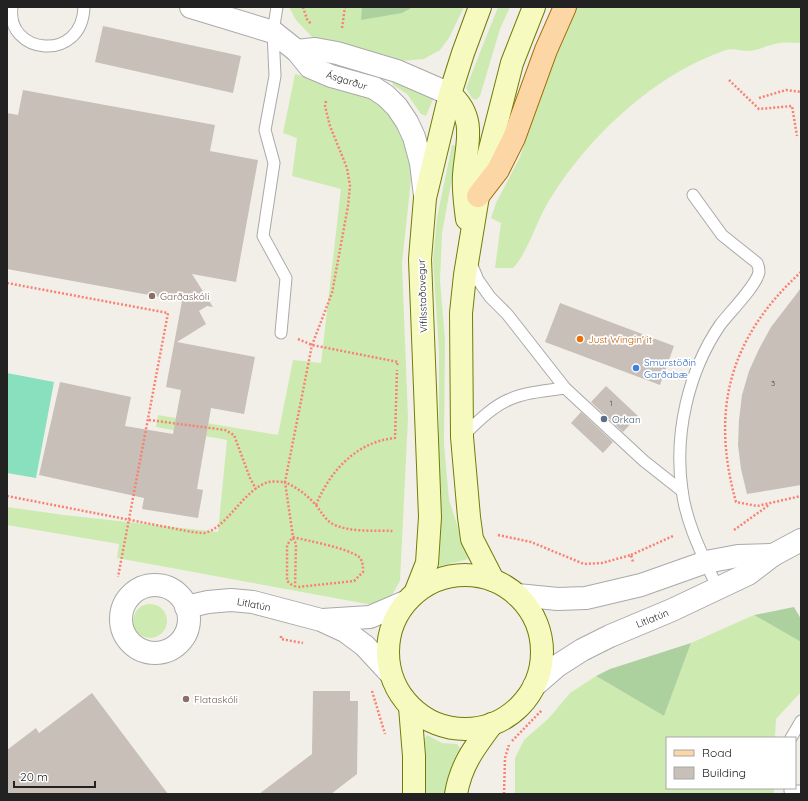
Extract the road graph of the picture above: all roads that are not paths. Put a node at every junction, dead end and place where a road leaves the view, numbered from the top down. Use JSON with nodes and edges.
{"nodes":[{"id":1,"x":12,"y":7,"type":"edge"},
{"id":2,"x":84,"y":7,"type":"edge"},
{"id":3,"x":191,"y":7,"type":"edge"},
{"id":4,"x":277,"y":7,"type":"edge"},
{"id":5,"x":480,"y":7,"type":"edge"},
{"id":6,"x":534,"y":7,"type":"edge"},
{"id":7,"x":565,"y":7,"type":"edge"},
{"id":8,"x":273,"y":32,"type":"junction"},
{"id":9,"x":297,"y":51,"type":"junction"},
{"id":10,"x":450,"y":94,"type":"junction"},
{"id":11,"x":693,"y":195,"type":"dead end"},
{"id":12,"x":478,"y":196,"type":"junction"},
{"id":13,"x":425,"y":198,"type":"junction"},
{"id":14,"x":469,"y":247,"type":"junction"},
{"id":15,"x":281,"y":333,"type":"road end"},
{"id":16,"x":565,"y":388,"type":"junction"},
{"id":17,"x":462,"y":437,"type":"junction"},
{"id":18,"x":682,"y":491,"type":"junction"},
{"id":19,"x":801,"y":540,"type":"edge"},
{"id":20,"x":773,"y":555,"type":"junction"},
{"id":21,"x":706,"y":562,"type":"junction"},
{"id":22,"x":493,"y":580,"type":"junction"},
{"id":23,"x":718,"y":589,"type":"junction"},
{"id":24,"x":517,"y":595,"type":"junction"},
{"id":25,"x":410,"y":597,"type":"junction"},
{"id":26,"x":186,"y":607,"type":"dead end"},
{"id":27,"x":321,"y":620,"type":"junction"},
{"id":28,"x":390,"y":673,"type":"junction"},
{"id":29,"x":534,"y":686,"type":"junction"},
{"id":30,"x":410,"y":707,"type":"junction"},
{"id":31,"x":801,"y":722,"type":"edge"},
{"id":32,"x":492,"y":724,"type":"junction"},
{"id":33,"x":792,"y":737,"type":"edge"},
{"id":34,"x":790,"y":789,"type":"edge"},
{"id":35,"x":801,"y":791,"type":"edge"},
{"id":36,"x":414,"y":794,"type":"edge"},
{"id":37,"x":456,"y":794,"type":"edge"}],
"edges":[{"from":1,"to":2,"type":"lane"},
{"from":3,"to":8,"type":"street","name":"Ásgarður"},
{"from":4,"to":8,"type":"lane"},
{"from":5,"to":10,"type":"main road","name":"Vífilsstaðavegur"},
{"from":6,"to":12,"type":"main road"},
{"from":7,"to":12,"type":"main road"},
{"from":8,"to":9,"type":"street","name":"Ásgarður"},
{"from":8,"to":15,"type":"lane"},
{"from":9,"to":10,"type":"street"},
{"from":9,"to":13,"type":"street","name":"Ásgarður"},
{"from":10,"to":13,"type":"main road","name":"Vífilsstaðavegur"},
{"from":10,"to":14,"type":"main road"},
{"from":11,"to":18,"type":"lane"},
{"from":12,"to":14,"type":"main road"},
{"from":13,"to":25,"type":"main road","name":"Vífilsstaðavegur"},
{"from":14,"to":16,"type":"lane"},
{"from":14,"to":17,"type":"main road"},
{"from":16,"to":17,"type":"lane"},
{"from":16,"to":18,"type":"lane"},
{"from":17,"to":22,"type":"main road"},
{"from":18,"to":21,"type":"lane"},
{"from":19,"to":20,"type":"street","name":"Litlatún"},
{"from":20,"to":21,"type":"street","name":"Litlatún"},
{"from":20,"to":23,"type":"street","name":"Litlatún"},
{"from":21,"to":23,"type":"lane"},
{"from":21,"to":24,"type":"street","name":"Litlatún"},
{"from":22,"to":24,"type":"main road","name":"Vífilsstaðavegur"},
{"from":22,"to":25,"type":"main road","name":"Vífilsstaðavegur"},
{"from":23,"to":29,"type":"street","name":"Litlatún"},
{"from":24,"to":29,"type":"main road","name":"Vífilsstaðavegur"},
{"from":25,"to":27,"type":"street","name":"Litlatún"},
{"from":25,"to":28,"type":"main road","name":"Vífilsstaðavegur"},
{"from":26,"to":27,"type":"street","name":"Litlatún"},
{"from":27,"to":28,"type":"street","name":"Litlatún"},
{"from":28,"to":30,"type":"main road","name":"Vífilsstaðavegur"},
{"from":29,"to":32,"type":"main road","name":"Vífilsstaðavegur"},
{"from":30,"to":32,"type":"main road","name":"Vífilsstaðavegur"},
{"from":30,"to":36,"type":"main road"},
{"from":31,"to":33,"type":"lane"},
{"from":32,"to":37,"type":"main road","name":"Vífilsstaðavegur"},
{"from":34,"to":35,"type":"lane"}]}
